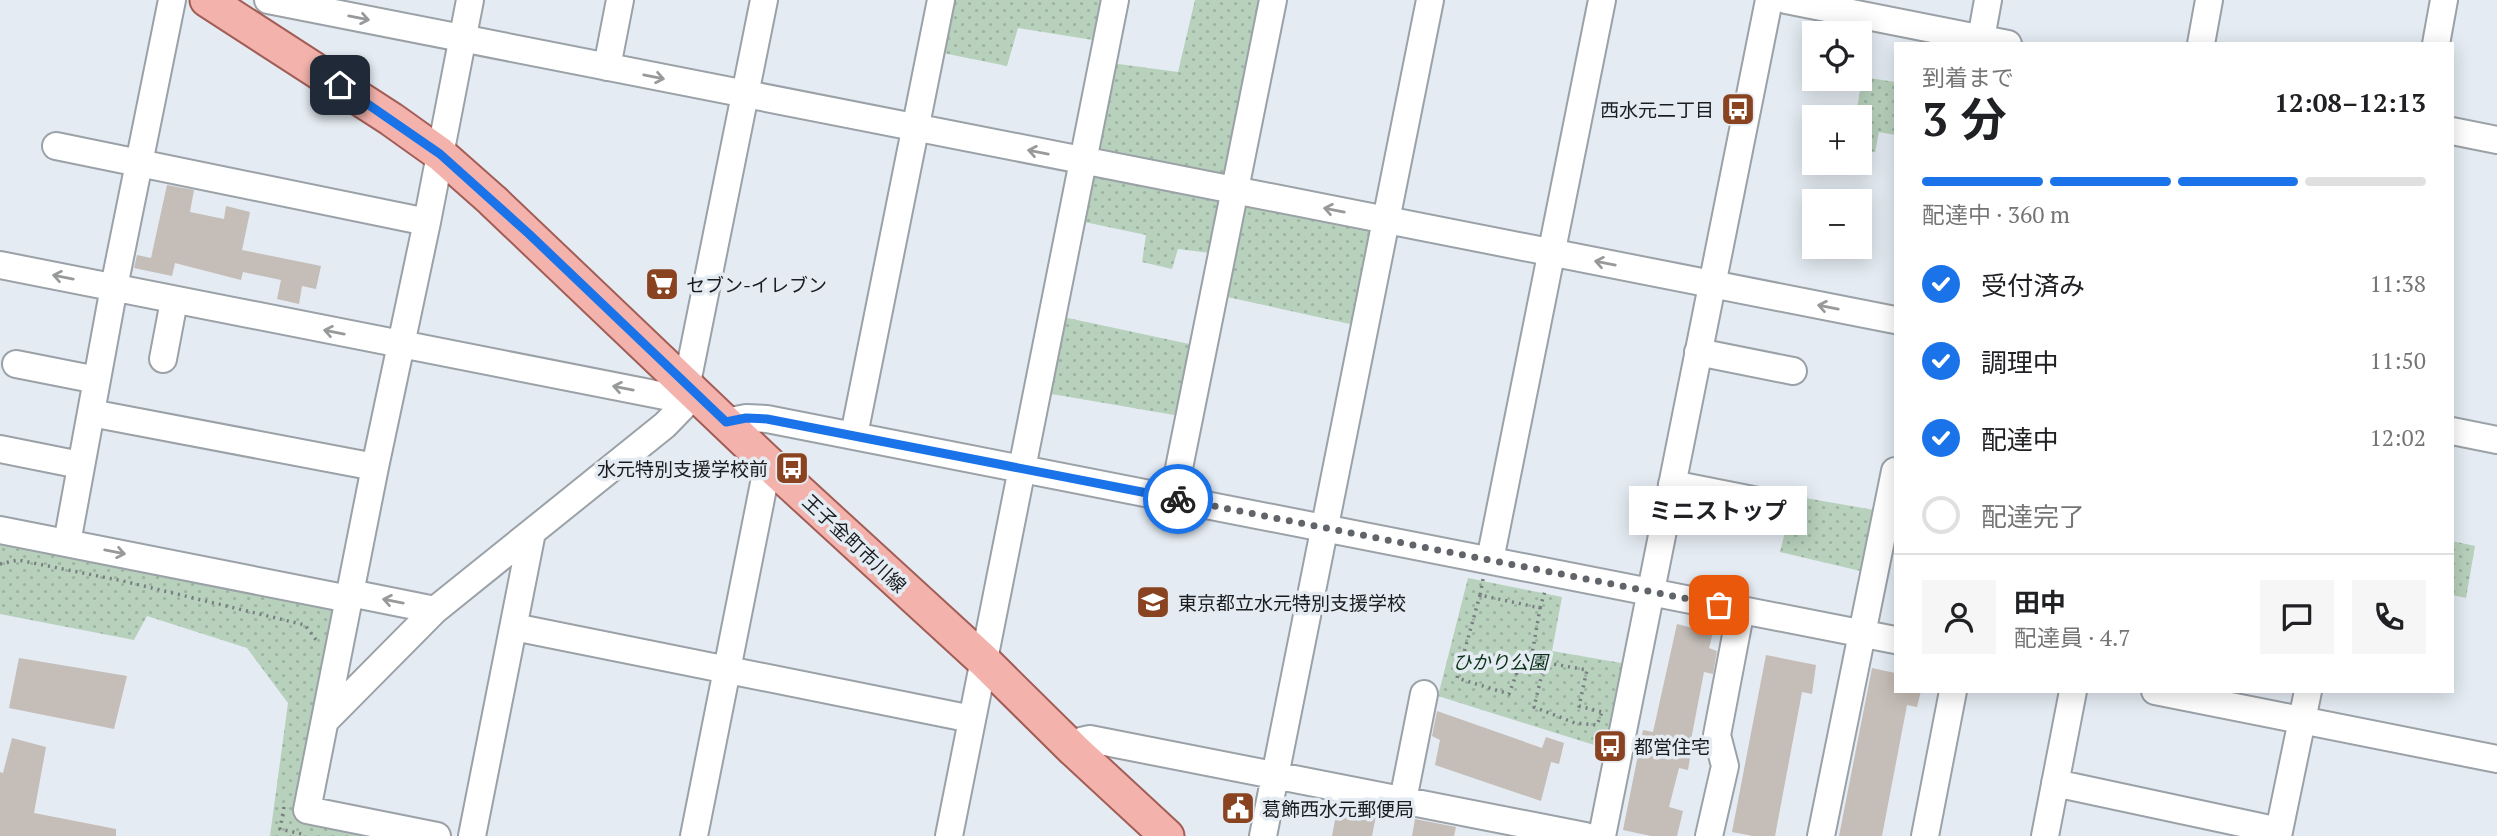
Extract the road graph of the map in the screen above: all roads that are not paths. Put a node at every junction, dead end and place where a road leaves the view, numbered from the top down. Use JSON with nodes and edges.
{"nodes":[{"id":1,"x":172,"y":0,"type":"edge"},
{"id":2,"x":268,"y":0,"type":"edge"},
{"id":3,"x":470,"y":0,"type":"edge"},
{"id":4,"x":620,"y":0,"type":"edge"},
{"id":5,"x":764,"y":0,"type":"edge"},
{"id":6,"x":941,"y":0,"type":"edge"},
{"id":7,"x":1115,"y":0,"type":"edge"},
{"id":8,"x":1273,"y":0,"type":"edge"},
{"id":9,"x":1430,"y":0,"type":"edge"},
{"id":10,"x":1602,"y":0,"type":"edge"},
{"id":11,"x":1769,"y":0,"type":"edge"},
{"id":12,"x":1786,"y":0,"type":"edge"},
{"id":13,"x":1988,"y":0,"type":"edge"},
{"id":14,"x":2209,"y":0,"type":"edge"},
{"id":15,"x":2444,"y":0,"type":"edge"},
{"id":16,"x":220,"y":3,"type":"edge"},
{"id":17,"x":462,"y":38,"type":"junction"},
{"id":18,"x":1980,"y":41,"type":"edge"},
{"id":19,"x":2201,"y":42,"type":"edge"},
{"id":20,"x":2435,"y":42,"type":"edge"},
{"id":21,"x":607,"y":67,"type":"junction"},
{"id":22,"x":745,"y":95,"type":"junction"},
{"id":23,"x":916,"y":128,"type":"junction"},
{"id":24,"x":2454,"y":131,"type":"edge"},
{"id":25,"x":2497,"y":140,"type":"edge"},
{"id":26,"x":56,"y":146,"type":"dead end"},
{"id":27,"x":440,"y":154,"type":"junction"},
{"id":28,"x":1083,"y":161,"type":"junction"},
{"id":29,"x":139,"y":165,"type":"junction"},
{"id":30,"x":1236,"y":191,"type":"junction"},
{"id":31,"x":1386,"y":219,"type":"junction"},
{"id":32,"x":427,"y":222,"type":"junction"},
{"id":33,"x":1552,"y":253,"type":"junction"},
{"id":34,"x":0,"y":265,"type":"edge"},
{"id":35,"x":1712,"y":284,"type":"junction"},
{"id":36,"x":114,"y":287,"type":"junction"},
{"id":37,"x":174,"y":301,"type":"junction"},
{"id":38,"x":1894,"y":320,"type":"edge"},
{"id":39,"x":401,"y":345,"type":"junction"},
{"id":40,"x":1698,"y":352,"type":"junction"},
{"id":41,"x":163,"y":359,"type":"dead end"},
{"id":42,"x":16,"y":364,"type":"dead end"},
{"id":43,"x":1793,"y":371,"type":"dead end"},
{"id":44,"x":97,"y":380,"type":"junction"},
{"id":45,"x":691,"y":392,"type":"junction"},
{"id":46,"x":90,"y":413,"type":"junction"},
{"id":47,"x":726,"y":422,"type":"junction"},
{"id":48,"x":2454,"y":431,"type":"edge"},
{"id":49,"x":854,"y":435,"type":"junction"},
{"id":50,"x":2497,"y":440,"type":"edge"},
{"id":51,"x":0,"y":449,"type":"edge"},
{"id":52,"x":768,"y":463,"type":"junction"},
{"id":53,"x":80,"y":464,"type":"junction"},
{"id":54,"x":375,"y":467,"type":"junction"},
{"id":55,"x":1021,"y":469,"type":"junction"},
{"id":56,"x":1894,"y":480,"type":"edge"},
{"id":57,"x":1672,"y":484,"type":"junction"},
{"id":58,"x":1173,"y":498,"type":"junction"},
{"id":59,"x":1758,"y":502,"type":"dead end"},
{"id":60,"x":1324,"y":528,"type":"junction"},
{"id":61,"x":0,"y":530,"type":"edge"},
{"id":62,"x":532,"y":532,"type":"junction"},
{"id":63,"x":67,"y":543,"type":"junction"},
{"id":64,"x":1888,"y":549,"type":"edge"},
{"id":65,"x":1488,"y":560,"type":"junction"},
{"id":66,"x":1651,"y":592,"type":"junction"},
{"id":67,"x":350,"y":596,"type":"junction"},
{"id":68,"x":1741,"y":609,"type":"junction"},
{"id":69,"x":435,"y":610,"type":"junction"},
{"id":70,"x":514,"y":627,"type":"junction"},
{"id":71,"x":1862,"y":634,"type":"junction"},
{"id":72,"x":1894,"y":640,"type":"edge"},
{"id":73,"x":984,"y":662,"type":"junction"},
{"id":74,"x":726,"y":671,"type":"junction"},
{"id":75,"x":1953,"y":693,"type":"edge"},
{"id":76,"x":2073,"y":693,"type":"edge"},
{"id":77,"x":2165,"y":693,"type":"edge"},
{"id":78,"x":2308,"y":693,"type":"edge"},
{"id":79,"x":1424,"y":694,"type":"dead end"},
{"id":80,"x":972,"y":719,"type":"junction"},
{"id":81,"x":326,"y":720,"type":"junction"},
{"id":82,"x":2303,"y":720,"type":"junction"},
{"id":83,"x":1074,"y":750,"type":"junction"},
{"id":84,"x":2497,"y":759,"type":"edge"},
{"id":85,"x":1275,"y":775,"type":"junction"},
{"id":86,"x":2056,"y":783,"type":"junction"},
{"id":87,"x":1403,"y":800,"type":"junction"},
{"id":88,"x":1155,"y":831,"type":"edge"},
{"id":89,"x":2278,"y":833,"type":"edge"},
{"id":90,"x":437,"y":836,"type":"edge"},
{"id":91,"x":472,"y":836,"type":"edge"},
{"id":92,"x":694,"y":836,"type":"edge"},
{"id":93,"x":950,"y":836,"type":"edge"},
{"id":94,"x":1263,"y":836,"type":"edge"},
{"id":95,"x":1585,"y":836,"type":"edge"},
{"id":96,"x":1602,"y":836,"type":"edge"},
{"id":97,"x":1709,"y":836,"type":"edge"},
{"id":98,"x":1821,"y":836,"type":"edge"},
{"id":99,"x":1925,"y":836,"type":"edge"},
{"id":100,"x":2045,"y":836,"type":"edge"}],
"edges":[{"from":1,"to":29,"type":"street"},
{"from":2,"to":17,"type":"street","one_way":true},
{"from":3,"to":17,"type":"street"},
{"from":4,"to":21,"type":"street"},
{"from":5,"to":22,"type":"street"},
{"from":6,"to":23,"type":"street"},
{"from":7,"to":28,"type":"street"},
{"from":8,"to":30,"type":"street"},
{"from":9,"to":31,"type":"street"},
{"from":10,"to":33,"type":"street"},
{"from":11,"to":35,"type":"street"},
{"from":12,"to":18,"type":"street"},
{"from":13,"to":18,"type":"street"},
{"from":14,"to":19,"type":"street"},
{"from":15,"to":20,"type":"street"},
{"from":16,"to":27,"type":"main road","name":"王子金町市川線"},
{"from":17,"to":21,"type":"street"},
{"from":17,"to":27,"type":"street"},
{"from":21,"to":22,"type":"street","one_way":true},
{"from":22,"to":23,"type":"street"},
{"from":22,"to":45,"type":"street"},
{"from":28,"to":23,"type":"street","one_way":true},
{"from":23,"to":49,"type":"street"},
{"from":24,"to":25,"type":"street"},
{"from":26,"to":29,"type":"street"},
{"from":27,"to":32,"type":"street"},
{"from":27,"to":45,"type":"main road","name":"王子金町市川線"},
{"from":28,"to":30,"type":"street"},
{"from":28,"to":55,"type":"street"},
{"from":29,"to":32,"type":"street"},
{"from":29,"to":36,"type":"street"},
{"from":31,"to":30,"type":"street","one_way":true},
{"from":30,"to":58,"type":"street"},
{"from":31,"to":33,"type":"street"},
{"from":31,"to":60,"type":"street"},
{"from":32,"to":39,"type":"street"},
{"from":35,"to":33,"type":"street","one_way":true},
{"from":33,"to":65,"type":"street"},
{"from":36,"to":34,"type":"street","one_way":true},
{"from":38,"to":35,"type":"street","one_way":true},
{"from":35,"to":40,"type":"street"},
{"from":36,"to":37,"type":"street"},
{"from":36,"to":44,"type":"street"},
{"from":39,"to":37,"type":"street","one_way":true},
{"from":37,"to":41,"type":"street"},
{"from":45,"to":39,"type":"street","one_way":true},
{"from":39,"to":54,"type":"street"},
{"from":40,"to":43,"type":"street"},
{"from":40,"to":57,"type":"street"},
{"from":42,"to":44,"type":"street"},
{"from":44,"to":46,"type":"street"},
{"from":45,"to":47,"type":"main road","name":"王子金町市川線"},
{"from":45,"to":62,"type":"street"},
{"from":46,"to":53,"type":"street"},
{"from":46,"to":54,"type":"street"},
{"from":47,"to":49,"type":"street"},
{"from":47,"to":52,"type":"main road","name":"王子金町市川線"},
{"from":48,"to":50,"type":"street"},
{"from":49,"to":55,"type":"street"},
{"from":51,"to":53,"type":"street"},
{"from":52,"to":73,"type":"main road","name":"王子金町市川線"},
{"from":52,"to":74,"type":"street"},
{"from":53,"to":63,"type":"street"},
{"from":54,"to":67,"type":"street"},
{"from":55,"to":58,"type":"street"},
{"from":55,"to":73,"type":"street"},
{"from":56,"to":64,"type":"street"},
{"from":57,"to":59,"type":"street"},
{"from":57,"to":66,"type":"street"},
{"from":58,"to":60,"type":"street"},
{"from":60,"to":65,"type":"street"},
{"from":60,"to":85,"type":"street"},
{"from":61,"to":63,"type":"street"},
{"from":62,"to":69,"type":"street"},
{"from":62,"to":70,"type":"street"},
{"from":63,"to":67,"type":"street","one_way":true},
{"from":64,"to":71,"type":"street"},
{"from":65,"to":66,"type":"street"},
{"from":66,"to":68,"type":"street"},
{"from":66,"to":96,"type":"street"},
{"from":69,"to":67,"type":"street","one_way":true},
{"from":67,"to":81,"type":"street"},
{"from":68,"to":71,"type":"street"},
{"from":68,"to":97,"type":"street"},
{"from":69,"to":81,"type":"street"},
{"from":70,"to":74,"type":"street"},
{"from":70,"to":91,"type":"street"},
{"from":71,"to":72,"type":"street"},
{"from":71,"to":98,"type":"street"},
{"from":73,"to":80,"type":"street"},
{"from":73,"to":83,"type":"main road","name":"王子金町市川線"},
{"from":74,"to":80,"type":"street"},
{"from":74,"to":92,"type":"street"},
{"from":75,"to":99,"type":"street"},
{"from":76,"to":86,"type":"street"},
{"from":77,"to":82,"type":"street"},
{"from":78,"to":82,"type":"street"},
{"from":79,"to":87,"type":"street"},
{"from":80,"to":93,"type":"street"},
{"from":81,"to":90,"type":"street"},
{"from":82,"to":84,"type":"street"},
{"from":82,"to":89,"type":"street"},
{"from":83,"to":85,"type":"street"},
{"from":83,"to":88,"type":"main road","name":"王子金町市川線"},
{"from":85,"to":87,"type":"street"},
{"from":85,"to":94,"type":"street"},
{"from":86,"to":89,"type":"street"},
{"from":86,"to":100,"type":"street"},
{"from":87,"to":95,"type":"street"}]}
